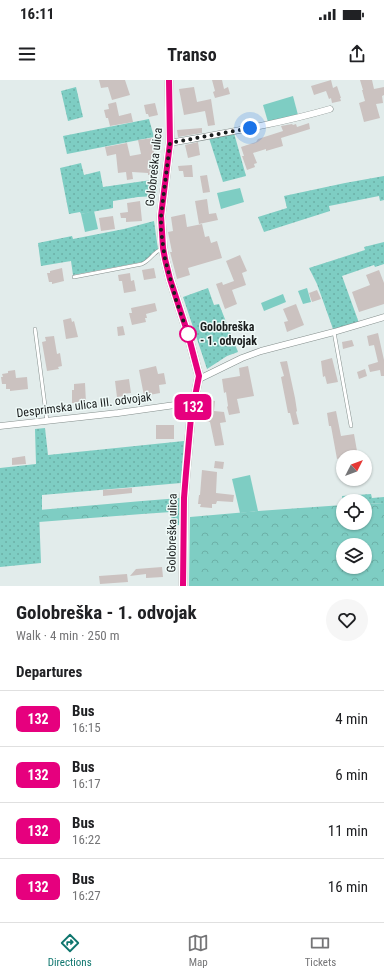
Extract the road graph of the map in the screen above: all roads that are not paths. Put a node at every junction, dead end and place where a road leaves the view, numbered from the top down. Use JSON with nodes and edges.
{"nodes":[{"id":1,"x":169,"y":80,"type":"edge"},
{"id":2,"x":330,"y":109,"type":"dead end"},
{"id":3,"x":170,"y":143,"type":"junction"},
{"id":4,"x":163,"y":248,"type":"junction"},
{"id":5,"x":74,"y":277,"type":"dead end"},
{"id":6,"x":384,"y":317,"type":"edge"},
{"id":7,"x":35,"y":329,"type":"dead end"},
{"id":8,"x":334,"y":332,"type":"junction"},
{"id":9,"x":199,"y":380,"type":"junction"},
{"id":10,"x":194,"y":403,"type":"junction"},
{"id":11,"x":47,"y":421,"type":"junction"},
{"id":12,"x":0,"y":426,"type":"edge"},
{"id":13,"x":351,"y":426,"type":"dead end"},
{"id":14,"x":183,"y":586,"type":"edge"}],
"edges":[{"from":1,"to":3,"type":"street","name":"Golobreška ulica"},
{"from":2,"to":3,"type":"street"},
{"from":3,"to":4,"type":"street","name":"Golobreška ulica"},
{"from":4,"to":5,"type":"lane"},
{"from":4,"to":9,"type":"street","name":"Golobreška ulica"},
{"from":6,"to":8,"type":"street"},
{"from":7,"to":11,"type":"lane"},
{"from":8,"to":9,"type":"street"},
{"from":8,"to":13,"type":"lane"},
{"from":9,"to":10,"type":"street","name":"Golobreška ulica"},
{"from":10,"to":11,"type":"street","name":"Desprimska ulica III. odvojak"},
{"from":10,"to":14,"type":"street","name":"Golobreška ulica"},
{"from":11,"to":12,"type":"street","name":"Desprimska ulica III. odvojak"}]}
